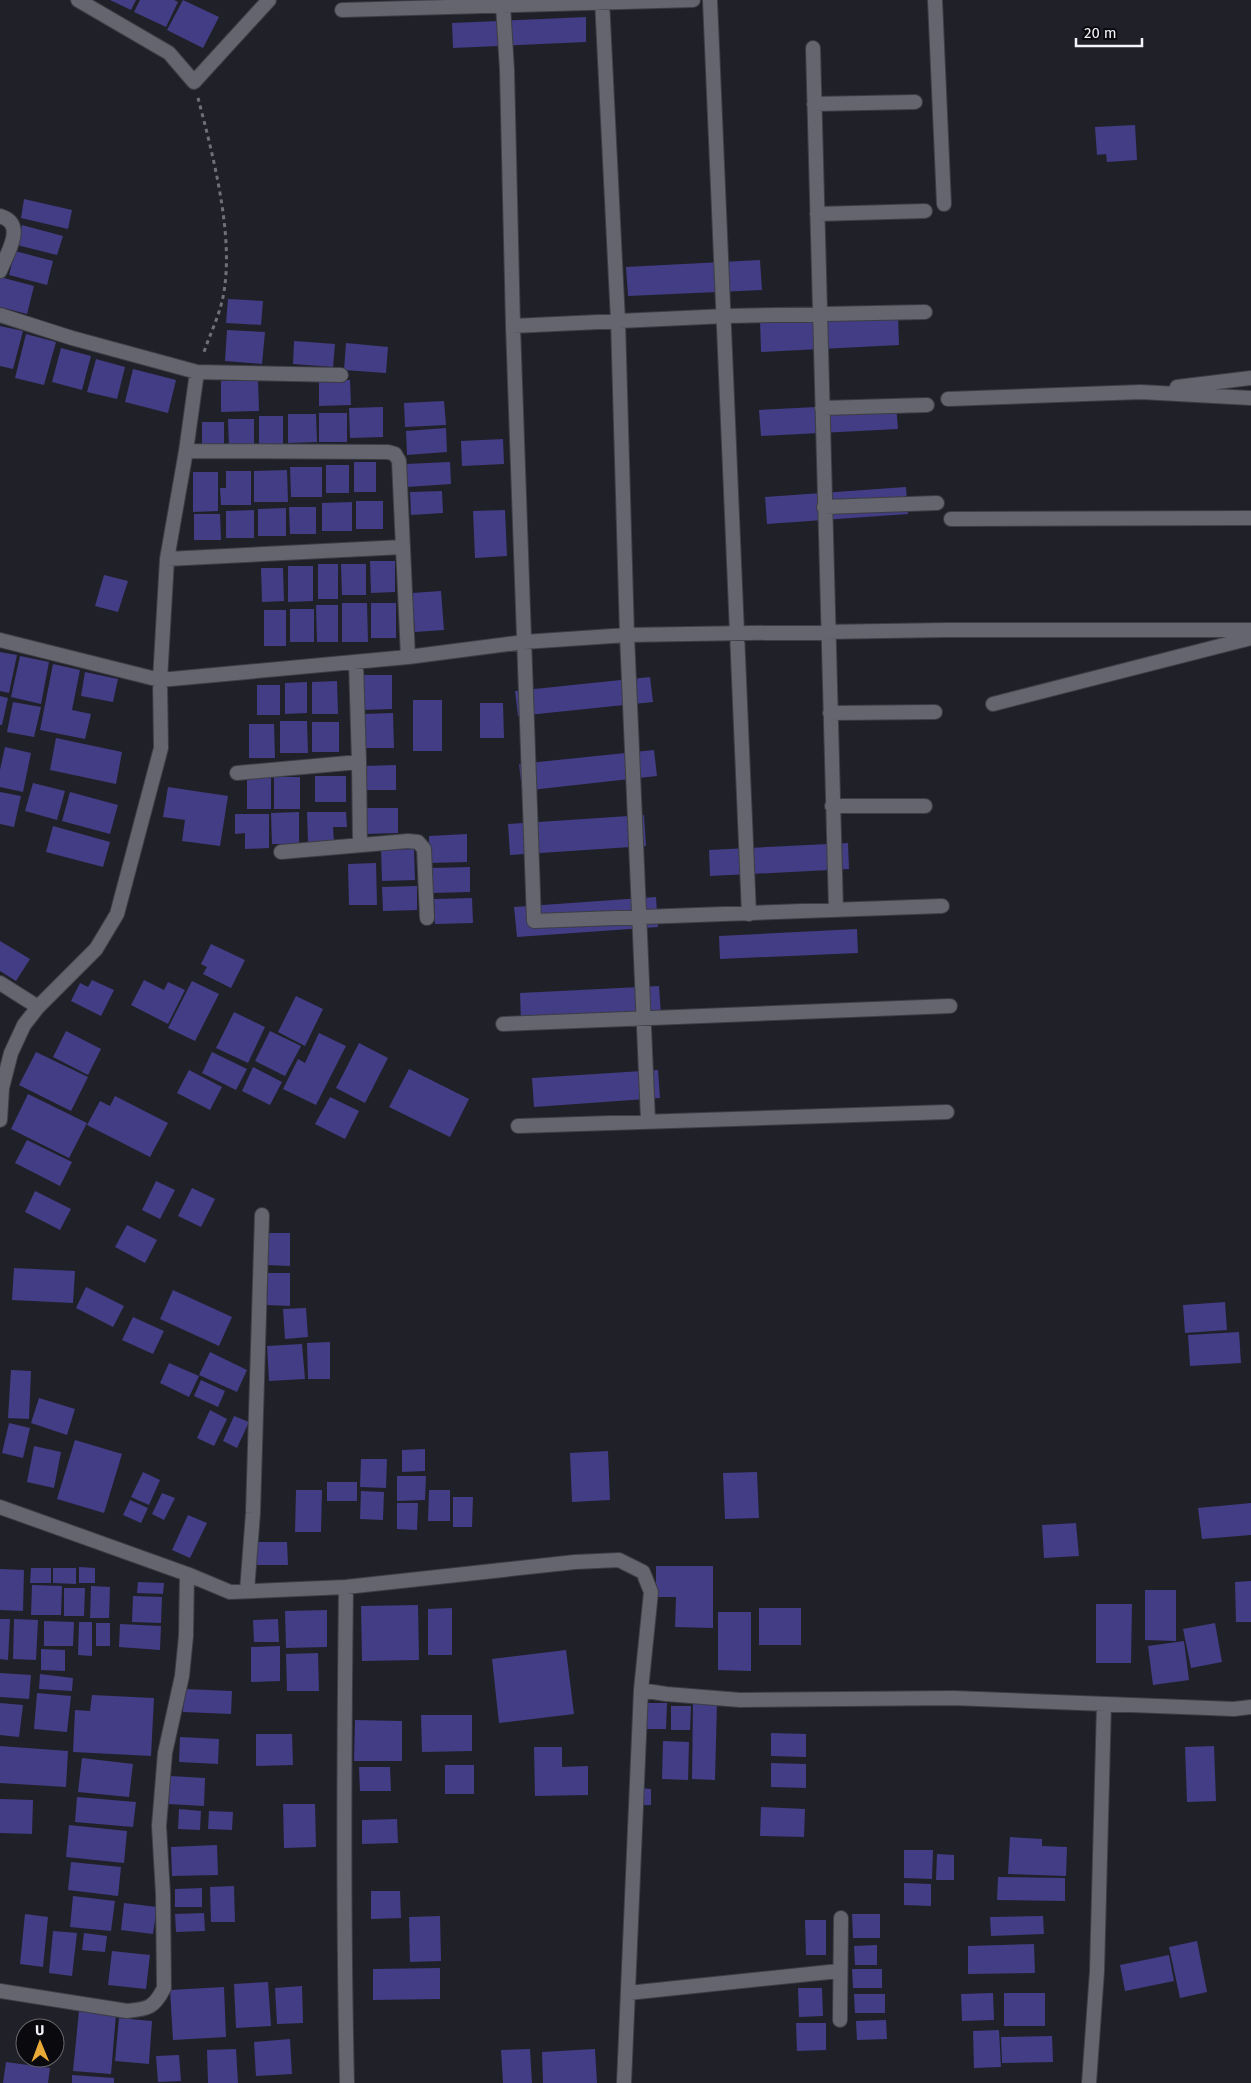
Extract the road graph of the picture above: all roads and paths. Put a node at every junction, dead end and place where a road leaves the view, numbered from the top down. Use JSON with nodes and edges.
{"nodes":[{"id":1,"x":78,"y":0,"type":"edge"},
{"id":2,"x":269,"y":0,"type":"edge"},
{"id":3,"x":693,"y":0,"type":"edge"},
{"id":4,"x":710,"y":0,"type":"edge"},
{"id":5,"x":935,"y":0,"type":"edge"},
{"id":6,"x":602,"y":1,"type":"edge"},
{"id":7,"x":503,"y":5,"type":"junction"},
{"id":8,"x":342,"y":10,"type":"dead end"},
{"id":9,"x":812,"y":48,"type":"dead end"},
{"id":10,"x":194,"y":82,"type":"junction"},
{"id":11,"x":915,"y":102,"type":"dead end"},
{"id":12,"x":814,"y":104,"type":"junction"},
{"id":13,"x":944,"y":204,"type":"dead end"},
{"id":14,"x":925,"y":211,"type":"dead end"},
{"id":15,"x":816,"y":214,"type":"junction"},
{"id":16,"x":0,"y":216,"type":"edge"},
{"id":17,"x":0,"y":271,"type":"edge"},
{"id":18,"x":924,"y":312,"type":"dead end"},
{"id":19,"x":819,"y":314,"type":"junction"},
{"id":20,"x":0,"y":315,"type":"edge"},
{"id":21,"x":726,"y":316,"type":"junction"},
{"id":22,"x":618,"y":321,"type":"junction"},
{"id":23,"x":513,"y":326,"type":"junction"},
{"id":24,"x":197,"y":372,"type":"junction"},
{"id":25,"x":341,"y":375,"type":"dead end"},
{"id":26,"x":1251,"y":378,"type":"edge"},
{"id":27,"x":1142,"y":392,"type":"junction"},
{"id":28,"x":1251,"y":398,"type":"edge"},
{"id":29,"x":948,"y":399,"type":"dead end"},
{"id":30,"x":927,"y":404,"type":"dead end"},
{"id":31,"x":822,"y":408,"type":"junction"},
{"id":32,"x":186,"y":451,"type":"junction"},
{"id":33,"x":937,"y":503,"type":"dead end"},
{"id":34,"x":824,"y":507,"type":"junction"},
{"id":35,"x":1251,"y":518,"type":"edge"},
{"id":36,"x":951,"y":519,"type":"dead end"},
{"id":37,"x":403,"y":547,"type":"junction"},
{"id":38,"x":167,"y":559,"type":"junction"},
{"id":39,"x":1251,"y":630,"type":"edge"},
{"id":40,"x":828,"y":632,"type":"junction"},
{"id":41,"x":736,"y":634,"type":"junction"},
{"id":42,"x":627,"y":635,"type":"junction"},
{"id":43,"x":1251,"y":638,"type":"edge"},
{"id":44,"x":0,"y":640,"type":"edge"},
{"id":45,"x":524,"y":642,"type":"junction"},
{"id":46,"x":408,"y":657,"type":"junction"},
{"id":47,"x":356,"y":662,"type":"junction"},
{"id":48,"x":160,"y":680,"type":"junction"},
{"id":49,"x":994,"y":704,"type":"dead end"},
{"id":50,"x":935,"y":712,"type":"dead end"},
{"id":51,"x":830,"y":714,"type":"junction"},
{"id":52,"x":359,"y":762,"type":"junction"},
{"id":53,"x":237,"y":773,"type":"dead end"},
{"id":54,"x":832,"y":806,"type":"junction"},
{"id":55,"x":925,"y":806,"type":"dead end"},
{"id":56,"x":360,"y":845,"type":"junction"},
{"id":57,"x":281,"y":852,"type":"dead end"},
{"id":58,"x":942,"y":906,"type":"dead end"},
{"id":59,"x":836,"y":910,"type":"junction"},
{"id":60,"x":749,"y":914,"type":"junction"},
{"id":61,"x":428,"y":918,"type":"dead end"},
{"id":62,"x":640,"y":918,"type":"junction"},
{"id":63,"x":0,"y":983,"type":"edge"},
{"id":64,"x":950,"y":1006,"type":"dead end"},
{"id":65,"x":38,"y":1007,"type":"junction"},
{"id":66,"x":644,"y":1018,"type":"junction"},
{"id":67,"x":503,"y":1024,"type":"dead end"},
{"id":68,"x":947,"y":1112,"type":"dead end"},
{"id":69,"x":0,"y":1120,"type":"edge"},
{"id":70,"x":648,"y":1120,"type":"junction"},
{"id":71,"x":518,"y":1126,"type":"dead end"},
{"id":72,"x":262,"y":1215,"type":"dead end"},
{"id":73,"x":0,"y":1507,"type":"edge"},
{"id":74,"x":187,"y":1574,"type":"junction"},
{"id":75,"x":346,"y":1587,"type":"junction"},
{"id":76,"x":247,"y":1591,"type":"junction"},
{"id":77,"x":641,"y":1690,"type":"junction"},
{"id":78,"x":1104,"y":1704,"type":"junction"},
{"id":79,"x":1251,"y":1708,"type":"edge"},
{"id":80,"x":841,"y":1918,"type":"dead end"},
{"id":81,"x":839,"y":1972,"type":"junction"},
{"id":82,"x":0,"y":1991,"type":"edge"},
{"id":83,"x":628,"y":1993,"type":"junction"},
{"id":84,"x":840,"y":2020,"type":"dead end"},
{"id":85,"x":347,"y":2083,"type":"edge"},
{"id":86,"x":624,"y":2083,"type":"edge"},
{"id":87,"x":1089,"y":2083,"type":"edge"}],
"edges":[{"from":1,"to":10,"type":"street"},
{"from":2,"to":10,"type":"street"},
{"from":3,"to":6,"type":"street"},
{"from":4,"to":21,"type":"street"},
{"from":5,"to":13,"type":"street"},
{"from":6,"to":7,"type":"street"},
{"from":6,"to":22,"type":"street"},
{"from":7,"to":8,"type":"street"},
{"from":7,"to":23,"type":"street"},
{"from":9,"to":12,"type":"street"},
{"from":10,"to":24,"type":"path"},
{"from":11,"to":12,"type":"street"},
{"from":12,"to":15,"type":"street"},
{"from":14,"to":15,"type":"street"},
{"from":15,"to":19,"type":"street"},
{"from":16,"to":17,"type":"street"},
{"from":18,"to":19,"type":"street"},
{"from":19,"to":21,"type":"street"},
{"from":19,"to":31,"type":"street"},
{"from":20,"to":24,"type":"street"},
{"from":21,"to":22,"type":"street"},
{"from":21,"to":41,"type":"street"},
{"from":22,"to":23,"type":"street"},
{"from":22,"to":42,"type":"street"},
{"from":23,"to":45,"type":"street"},
{"from":24,"to":25,"type":"street"},
{"from":24,"to":32,"type":"street"},
{"from":26,"to":27,"type":"street"},
{"from":27,"to":28,"type":"street"},
{"from":27,"to":29,"type":"street"},
{"from":30,"to":31,"type":"street"},
{"from":31,"to":34,"type":"street"},
{"from":32,"to":37,"type":"street"},
{"from":32,"to":38,"type":"street"},
{"from":33,"to":34,"type":"street"},
{"from":34,"to":40,"type":"street"},
{"from":35,"to":36,"type":"street"},
{"from":37,"to":38,"type":"street"},
{"from":37,"to":46,"type":"street"},
{"from":38,"to":48,"type":"street"},
{"from":39,"to":40,"type":"street"},
{"from":40,"to":41,"type":"street"},
{"from":40,"to":51,"type":"street"},
{"from":41,"to":42,"type":"street"},
{"from":41,"to":60,"type":"street"},
{"from":42,"to":45,"type":"street"},
{"from":42,"to":62,"type":"street"},
{"from":43,"to":49,"type":"street"},
{"from":44,"to":48,"type":"street"},
{"from":45,"to":46,"type":"street"},
{"from":45,"to":62,"type":"street"},
{"from":46,"to":47,"type":"street"},
{"from":47,"to":48,"type":"street"},
{"from":47,"to":52,"type":"street"},
{"from":48,"to":65,"type":"street"},
{"from":50,"to":51,"type":"street"},
{"from":51,"to":54,"type":"street"},
{"from":52,"to":53,"type":"street"},
{"from":52,"to":56,"type":"street"},
{"from":54,"to":55,"type":"street"},
{"from":54,"to":59,"type":"street"},
{"from":56,"to":57,"type":"street"},
{"from":56,"to":61,"type":"street"},
{"from":58,"to":59,"type":"street"},
{"from":59,"to":60,"type":"street"},
{"from":60,"to":62,"type":"street"},
{"from":62,"to":66,"type":"street"},
{"from":63,"to":65,"type":"street"},
{"from":64,"to":66,"type":"street"},
{"from":65,"to":69,"type":"street"},
{"from":66,"to":67,"type":"street"},
{"from":66,"to":70,"type":"street"},
{"from":68,"to":70,"type":"street"},
{"from":70,"to":71,"type":"street"},
{"from":72,"to":76,"type":"street"},
{"from":73,"to":74,"type":"street"},
{"from":74,"to":76,"type":"street"},
{"from":74,"to":82,"type":"street"},
{"from":75,"to":76,"type":"street"},
{"from":75,"to":77,"type":"street"},
{"from":75,"to":85,"type":"street"},
{"from":77,"to":78,"type":"street"},
{"from":77,"to":83,"type":"street"},
{"from":78,"to":79,"type":"street"},
{"from":78,"to":87,"type":"street"},
{"from":80,"to":81,"type":"street"},
{"from":81,"to":83,"type":"street"},
{"from":81,"to":84,"type":"street"},
{"from":83,"to":86,"type":"street"}]}
